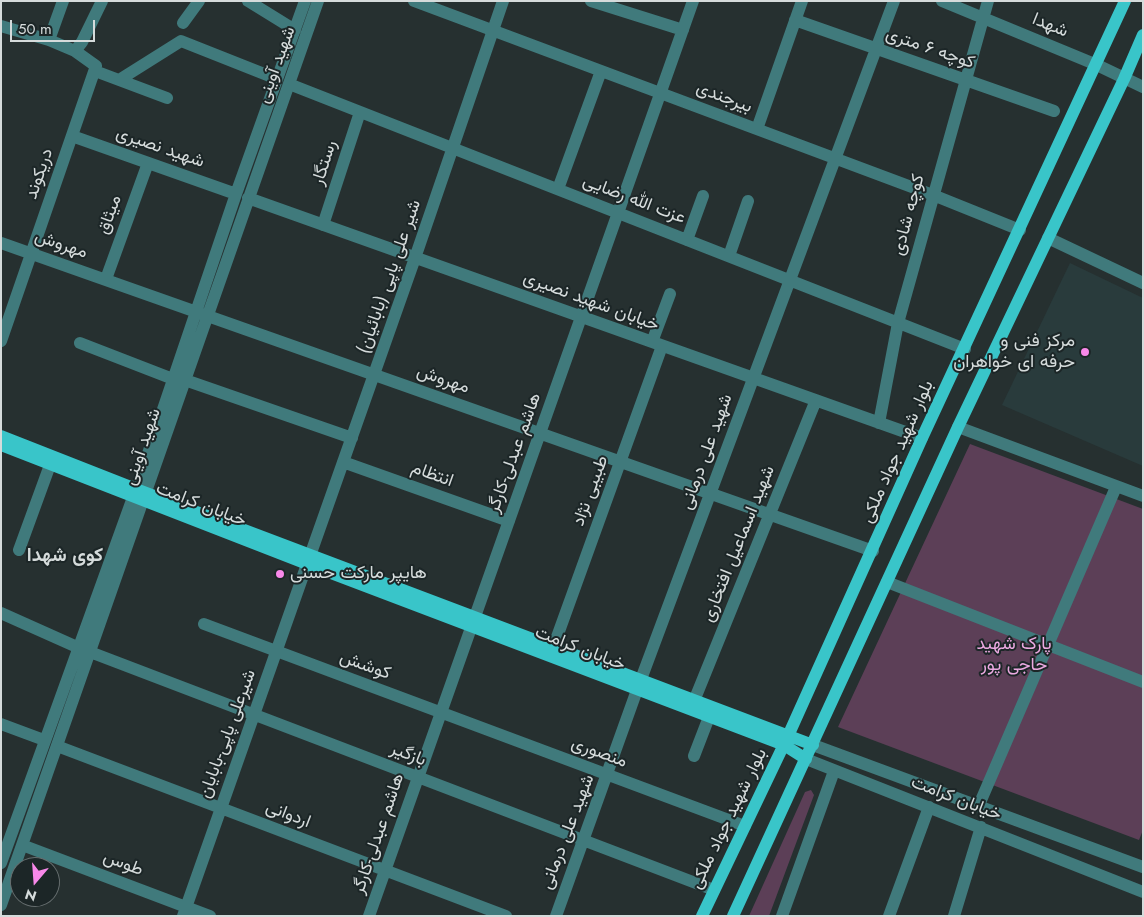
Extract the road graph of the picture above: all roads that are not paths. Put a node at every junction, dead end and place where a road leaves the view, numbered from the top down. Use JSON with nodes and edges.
{"nodes":[{"id":1,"x":63,"y":1,"type":"edge"},
{"id":2,"x":102,"y":1,"type":"edge"},
{"id":3,"x":199,"y":1,"type":"edge"},
{"id":4,"x":248,"y":1,"type":"edge"},
{"id":5,"x":305,"y":1,"type":"edge"},
{"id":6,"x":318,"y":1,"type":"edge"},
{"id":7,"x":414,"y":1,"type":"edge"},
{"id":8,"x":503,"y":1,"type":"edge"},
{"id":9,"x":592,"y":1,"type":"edge"},
{"id":10,"x":694,"y":1,"type":"edge"},
{"id":11,"x":802,"y":1,"type":"edge"},
{"id":12,"x":894,"y":1,"type":"edge"},
{"id":13,"x":942,"y":1,"type":"edge"},
{"id":14,"x":988,"y":1,"type":"edge"},
{"id":15,"x":1125,"y":1,"type":"edge"},
{"id":16,"x":983,"y":18,"type":"junction"},
{"id":17,"x":795,"y":20,"type":"junction"},
{"id":18,"x":182,"y":23,"type":"dead end"},
{"id":19,"x":1,"y":26,"type":"edge"},
{"id":20,"x":295,"y":30,"type":"junction"},
{"id":21,"x":683,"y":30,"type":"junction"},
{"id":22,"x":493,"y":31,"type":"junction"},
{"id":23,"x":1143,"y":35,"type":"edge"},
{"id":24,"x":49,"y":40,"type":"junction"},
{"id":25,"x":876,"y":49,"type":"junction"},
{"id":26,"x":75,"y":51,"type":"junction"},
{"id":27,"x":1097,"y":65,"type":"junction"},
{"id":28,"x":601,"y":71,"type":"junction"},
{"id":29,"x":94,"y":73,"type":"junction"},
{"id":30,"x":1124,"y":79,"type":"junction"},
{"id":31,"x":120,"y":80,"type":"junction"},
{"id":32,"x":965,"y":80,"type":"junction"},
{"id":33,"x":283,"y":81,"type":"junction"},
{"id":34,"x":1143,"y":87,"type":"edge"},
{"id":35,"x":661,"y":93,"type":"junction"},
{"id":36,"x":166,"y":98,"type":"dead end"},
{"id":37,"x":1054,"y":111,"type":"dead end"},
{"id":38,"x":360,"y":112,"type":"junction"},
{"id":39,"x":757,"y":129,"type":"junction"},
{"id":40,"x":72,"y":136,"type":"junction"},
{"id":41,"x":453,"y":148,"type":"junction"},
{"id":42,"x":835,"y":158,"type":"junction"},
{"id":43,"x":148,"y":163,"type":"junction"},
{"id":44,"x":558,"y":189,"type":"junction"},
{"id":45,"x":932,"y":195,"type":"junction"},
{"id":46,"x":242,"y":196,"type":"junction"},
{"id":47,"x":702,"y":196,"type":"dead end"},
{"id":48,"x":748,"y":201,"type":"dead end"},
{"id":49,"x":618,"y":213,"type":"junction"},
{"id":50,"x":323,"y":225,"type":"junction"},
{"id":51,"x":1020,"y":230,"type":"junction"},
{"id":52,"x":1048,"y":238,"type":"junction"},
{"id":53,"x":687,"y":240,"type":"junction"},
{"id":54,"x":1,"y":243,"type":"edge"},
{"id":55,"x":32,"y":254,"type":"junction"},
{"id":56,"x":729,"y":256,"type":"junction"},
{"id":57,"x":415,"y":258,"type":"junction"},
{"id":58,"x":106,"y":279,"type":"junction"},
{"id":59,"x":790,"y":280,"type":"junction"},
{"id":60,"x":1143,"y":283,"type":"edge"},
{"id":61,"x":670,"y":294,"type":"dead end"},
{"id":62,"x":202,"y":313,"type":"junction"},
{"id":63,"x":582,"y":317,"type":"junction"},
{"id":64,"x":898,"y":322,"type":"junction"},
{"id":65,"x":1,"y":340,"type":"edge"},
{"id":66,"x":80,"y":343,"type":"dead end"},
{"id":67,"x":657,"y":344,"type":"junction"},
{"id":68,"x":965,"y":349,"type":"junction"},
{"id":69,"x":374,"y":374,"type":"junction"},
{"id":70,"x":754,"y":378,"type":"junction"},
{"id":71,"x":179,"y":379,"type":"junction"},
{"id":72,"x":816,"y":400,"type":"junction"},
{"id":73,"x":879,"y":423,"type":"junction"},
{"id":74,"x":958,"y":427,"type":"junction"},
{"id":75,"x":540,"y":433,"type":"junction"},
{"id":76,"x":1,"y":436,"type":"edge"},
{"id":77,"x":352,"y":438,"type":"junction"},
{"id":78,"x":922,"y":438,"type":"junction"},
{"id":79,"x":1,"y":446,"type":"edge"},
{"id":80,"x":620,"y":461,"type":"junction"},
{"id":81,"x":343,"y":462,"type":"junction"},
{"id":82,"x":50,"y":465,"type":"junction"},
{"id":83,"x":1116,"y":486,"type":"junction"},
{"id":84,"x":711,"y":493,"type":"junction"},
{"id":85,"x":139,"y":495,"type":"junction"},
{"id":86,"x":1143,"y":496,"type":"edge"},
{"id":87,"x":771,"y":514,"type":"junction"},
{"id":88,"x":509,"y":521,"type":"junction"},
{"id":89,"x":19,"y":550,"type":"dead end"},
{"id":90,"x":873,"y":551,"type":"junction"},
{"id":91,"x":309,"y":560,"type":"junction"},
{"id":92,"x":887,"y":582,"type":"junction"},
{"id":93,"x":1,"y":613,"type":"edge"},
{"id":94,"x":473,"y":622,"type":"junction"},
{"id":95,"x":204,"y":624,"type":"dead end"},
{"id":96,"x":1046,"y":644,"type":"junction"},
{"id":97,"x":77,"y":646,"type":"junction"},
{"id":98,"x":553,"y":648,"type":"junction"},
{"id":99,"x":276,"y":651,"type":"junction"},
{"id":100,"x":90,"y":652,"type":"junction"},
{"id":101,"x":1143,"y":682,"type":"edge"},
{"id":102,"x":639,"y":686,"type":"junction"},
{"id":103,"x":694,"y":701,"type":"junction"},
{"id":104,"x":441,"y":713,"type":"junction"},
{"id":105,"x":254,"y":715,"type":"junction"},
{"id":106,"x":709,"y":717,"type":"junction"},
{"id":107,"x":1,"y":724,"type":"edge"},
{"id":108,"x":44,"y":740,"type":"junction"},
{"id":109,"x":786,"y":740,"type":"junction"},
{"id":110,"x":812,"y":745,"type":"junction"},
{"id":111,"x":57,"y":746,"type":"junction"},
{"id":112,"x":694,"y":756,"type":"dead end"},
{"id":113,"x":806,"y":759,"type":"junction"},
{"id":114,"x":834,"y":771,"type":"junction"},
{"id":115,"x":608,"y":775,"type":"junction"},
{"id":116,"x":418,"y":777,"type":"junction"},
{"id":117,"x":979,"y":805,"type":"junction"},
{"id":118,"x":929,"y":806,"type":"junction"},
{"id":119,"x":221,"y":808,"type":"junction"},
{"id":120,"x":745,"y":826,"type":"junction"},
{"id":121,"x":981,"y":827,"type":"junction"},
{"id":122,"x":6,"y":832,"type":"edge"},
{"id":123,"x":582,"y":840,"type":"junction"},
{"id":124,"x":22,"y":845,"type":"junction"},
{"id":125,"x":1,"y":864,"type":"edge"},
{"id":126,"x":1143,"y":867,"type":"edge"},
{"id":127,"x":385,"y":870,"type":"junction"},
{"id":128,"x":714,"y":890,"type":"junction"},
{"id":129,"x":1143,"y":892,"type":"edge"},
{"id":130,"x":1,"y":905,"type":"edge"},
{"id":131,"x":184,"y":911,"type":"edge"},
{"id":132,"x":210,"y":916,"type":"edge"},
{"id":133,"x":369,"y":916,"type":"edge"},
{"id":134,"x":506,"y":916,"type":"edge"},
{"id":135,"x":556,"y":916,"type":"edge"},
{"id":136,"x":702,"y":916,"type":"edge"},
{"id":137,"x":733,"y":916,"type":"edge"},
{"id":138,"x":782,"y":916,"type":"edge"},
{"id":139,"x":889,"y":916,"type":"edge"},
{"id":140,"x":954,"y":916,"type":"edge"}],
"edges":[{"from":1,"to":24,"type":"street"},
{"from":2,"to":26,"type":"street"},
{"from":3,"to":18,"type":"street"},
{"from":4,"to":20,"type":"street"},
{"from":5,"to":20,"type":"street","name":"شهید آوینی"},
{"from":6,"to":33,"type":"street","name":"شهید آوینی"},
{"from":7,"to":22,"type":"street","name":"بیرجندی"},
{"from":8,"to":22,"type":"street","name":"شیر علی پاپی (بابائیان)"},
{"from":9,"to":21,"type":"street"},
{"from":10,"to":21,"type":"street","name":"هاشم عبدلی-کارگر"},
{"from":11,"to":17,"type":"street"},
{"from":12,"to":25,"type":"street","name":"شهید علی درمانی"},
{"from":13,"to":16,"type":"street","name":"شهدا"},
{"from":14,"to":16,"type":"street","name":"کوچه شادی"},
{"from":15,"to":27,"type":"main road","name":"بلوار شهید جواد ملکی"},
{"from":16,"to":27,"type":"street","name":"شهدا"},
{"from":16,"to":32,"type":"street","name":"کوچه شادی"},
{"from":17,"to":25,"type":"street","name":"کوچه ۶ متری"},
{"from":17,"to":39,"type":"street"},
{"from":19,"to":24,"type":"street"},
{"from":20,"to":33,"type":"street","name":"شهید آوینی"},
{"from":21,"to":35,"type":"street","name":"هاشم عبدلی-کارگر"},
{"from":22,"to":28,"type":"street","name":"بیرجندی"},
{"from":22,"to":41,"type":"street","name":"شیر علی پاپی (بابائیان)"},
{"from":23,"to":30,"type":"main road"},
{"from":24,"to":26,"type":"street"},
{"from":25,"to":32,"type":"street","name":"کوچه ۶ متری"},
{"from":25,"to":42,"type":"street","name":"شهید علی درمانی"},
{"from":26,"to":29,"type":"street"},
{"from":27,"to":30,"type":"street","name":"شهدا"},
{"from":27,"to":51,"type":"main road","name":"بلوار شهید جواد ملکی"},
{"from":28,"to":35,"type":"street","name":"بیرجندی"},
{"from":28,"to":44,"type":"street"},
{"from":29,"to":31,"type":"street"},
{"from":29,"to":40,"type":"street","name":"دریکوند"},
{"from":30,"to":34,"type":"street","name":"شهدا"},
{"from":30,"to":52,"type":"main road"},
{"from":31,"to":33,"type":"street","name":"عزت الله رضایی"},
{"from":31,"to":36,"type":"street"},
{"from":32,"to":37,"type":"street","name":"کوچه ۶ متری"},
{"from":32,"to":45,"type":"street","name":"کوچه شادی"},
{"from":33,"to":38,"type":"street","name":"عزت الله رضایی"},
{"from":33,"to":46,"type":"street","name":"شهید آوینی"},
{"from":35,"to":39,"type":"street","name":"بیرجندی"},
{"from":35,"to":49,"type":"street","name":"هاشم عبدلی-کارگر"},
{"from":38,"to":41,"type":"street","name":"عزت الله رضایی"},
{"from":38,"to":50,"type":"street","name":"رستگار"},
{"from":39,"to":42,"type":"street","name":"بیرجندی"},
{"from":40,"to":43,"type":"street","name":"شهید نصیری"},
{"from":40,"to":55,"type":"street","name":"دریکوند"},
{"from":41,"to":44,"type":"street","name":"عزت الله رضایی"},
{"from":41,"to":57,"type":"street","name":"شیر علی پاپی (بابائیان)"},
{"from":42,"to":45,"type":"street","name":"بیرجندی"},
{"from":42,"to":59,"type":"street","name":"شهید علی درمانی"},
{"from":43,"to":46,"type":"street","name":"شهید نصیری"},
{"from":43,"to":58,"type":"street","name":"میثاق"},
{"from":44,"to":49,"type":"street","name":"عزت الله رضایی"},
{"from":45,"to":51,"type":"street","name":"بیرجندی"},
{"from":45,"to":64,"type":"street","name":"کوچه شادی"},
{"from":46,"to":50,"type":"street","name":"خیابان شهید نصیری"},
{"from":46,"to":62,"type":"street","name":"شهید آوینی"},
{"from":47,"to":53,"type":"street"},
{"from":48,"to":56,"type":"street"},
{"from":49,"to":53,"type":"street","name":"عزت الله رضایی"},
{"from":49,"to":63,"type":"street","name":"هاشم عبدلی-کارگر"},
{"from":50,"to":57,"type":"street","name":"خیابان شهید نصیری"},
{"from":51,"to":68,"type":"main road","name":"بلوار شهید جواد ملکی"},
{"from":52,"to":60,"type":"street"},
{"from":52,"to":74,"type":"main road"},
{"from":53,"to":56,"type":"street","name":"عزت الله رضایی"},
{"from":54,"to":55,"type":"street","name":"مهروش"},
{"from":55,"to":58,"type":"street","name":"مهروش"},
{"from":55,"to":65,"type":"street","name":"دریکوند"},
{"from":56,"to":59,"type":"street","name":"عزت الله رضایی"},
{"from":57,"to":63,"type":"street","name":"خیابان شهید نصیری"},
{"from":57,"to":69,"type":"street","name":"شیر علی پاپی (بابائیان)"},
{"from":58,"to":62,"type":"street","name":"مهروش"},
{"from":59,"to":64,"type":"street","name":"عزت الله رضایی"},
{"from":59,"to":70,"type":"street","name":"شهید علی درمانی"},
{"from":61,"to":67,"type":"street","name":"طبیبی نژاد"},
{"from":62,"to":69,"type":"street","name":"مهروش"},
{"from":62,"to":71,"type":"street","name":"شهید آوینی"},
{"from":63,"to":67,"type":"street","name":"خیابان شهید نصیری"},
{"from":63,"to":75,"type":"street","name":"هاشم عبدلی-کارگر"},
{"from":64,"to":68,"type":"street","name":"عزت الله رضایی"},
{"from":64,"to":73,"type":"street","name":"کوچه شادی"},
{"from":66,"to":71,"type":"street"},
{"from":67,"to":70,"type":"street","name":"خیابان شهید نصیری"},
{"from":67,"to":80,"type":"street","name":"طبیبی نژاد"},
{"from":68,"to":78,"type":"main road","name":"بلوار شهید جواد ملکی"},
{"from":69,"to":75,"type":"street","name":"مهروش"},
{"from":69,"to":77,"type":"street","name":"شیر علی پاپی (بابائیان)"},
{"from":70,"to":72,"type":"street","name":"خیابان شهید نصیری"},
{"from":70,"to":84,"type":"street","name":"شهید علی درمانی"},
{"from":71,"to":77,"type":"street"},
{"from":71,"to":85,"type":"street","name":"شهید آوینی"},
{"from":72,"to":73,"type":"street","name":"خیابان شهید نصیری"},
{"from":72,"to":87,"type":"street","name":"شهید اسماعیل افتخاری"},
{"from":73,"to":78,"type":"street","name":"خیابان شهید نصیری"},
{"from":74,"to":83,"type":"street"},
{"from":74,"to":92,"type":"main road"},
{"from":75,"to":80,"type":"street","name":"مهروش"},
{"from":75,"to":88,"type":"street","name":"هاشم عبدلی-کارگر"},
{"from":76,"to":85,"type":"main road","name":"خیابان کرامت"},
{"from":77,"to":81,"type":"street","name":"شیر علی پاپی (بابائیان)"},
{"from":78,"to":90,"type":"main road","name":"بلوار شهید جواد ملکی"},
{"from":79,"to":82,"type":"main road","name":"خیابان کرامت"},
{"from":80,"to":84,"type":"street","name":"مهروش"},
{"from":80,"to":98,"type":"street","name":"طبیبی نژاد"},
{"from":81,"to":88,"type":"street","name":"انتظام"},
{"from":81,"to":91,"type":"street","name":"شیر علی پاپی (بابائیان)"},
{"from":82,"to":85,"type":"main road","name":"خیابان کرامت"},
{"from":82,"to":89,"type":"street"},
{"from":83,"to":86,"type":"street"},
{"from":83,"to":96,"type":"street"},
{"from":84,"to":87,"type":"street","name":"مهروش"},
{"from":84,"to":102,"type":"street","name":"شهید علی درمانی"},
{"from":85,"to":91,"type":"main road","name":"خیابان کرامت"},
{"from":85,"to":97,"type":"street","name":"شهید آوینی"},
{"from":85,"to":100,"type":"street","name":"شهید آوینی"},
{"from":87,"to":90,"type":"street","name":"مهروش"},
{"from":87,"to":103,"type":"street","name":"شهید اسماعیل افتخاری"},
{"from":88,"to":94,"type":"street","name":"هاشم عبدلی-کارگر"},
{"from":90,"to":109,"type":"main road","name":"بلوار شهید جواد ملکی"},
{"from":91,"to":94,"type":"main road","name":"خیابان کرامت"},
{"from":91,"to":99,"type":"street","name":"شیرعلی پاپی-بابایان"},
{"from":92,"to":96,"type":"street"},
{"from":92,"to":110,"type":"main road"},
{"from":93,"to":97,"type":"street"},
{"from":94,"to":98,"type":"main road","name":"خیابان کرامت"},
{"from":94,"to":102,"type":"main road","name":"خیابان کرامت"},
{"from":94,"to":104,"type":"street","name":"هاشم عبدلی-کارگر"},
{"from":95,"to":99,"type":"street","name":"کوشش"},
{"from":96,"to":101,"type":"street"},
{"from":96,"to":117,"type":"street"},
{"from":97,"to":108,"type":"street","name":"شهید آوینی"},
{"from":98,"to":102,"type":"main road","name":"خیابان کرامت"},
{"from":99,"to":104,"type":"street","name":"کوشش"},
{"from":99,"to":105,"type":"street","name":"شیرعلی پاپی-بابایان"},
{"from":100,"to":105,"type":"street","name":"بازگیر"},
{"from":100,"to":111,"type":"street","name":"شهید آوینی"},
{"from":102,"to":103,"type":"main road","name":"خیابان کرامت"},
{"from":102,"to":106,"type":"main road","name":"خیابان کرامت"},
{"from":102,"to":115,"type":"street","name":"شهید علی درمانی"},
{"from":103,"to":109,"type":"main road","name":"خیابان کرامت"},
{"from":104,"to":115,"type":"street","name":"منصوری"},
{"from":104,"to":116,"type":"street","name":"هاشم عبدلی-کارگر"},
{"from":105,"to":116,"type":"street","name":"بازگیر"},
{"from":105,"to":119,"type":"street","name":"شیرعلی پاپی-بابایان"},
{"from":106,"to":109,"type":"main road","name":"خیابان کرامت"},
{"from":106,"to":112,"type":"street"},
{"from":107,"to":108,"type":"street"},
{"from":108,"to":122,"type":"street","name":"شهید آوینی"},
{"from":109,"to":110,"type":"main road","name":"خیابان کرامت"},
{"from":109,"to":113,"type":"main road","name":"خیابان کرامت"},
{"from":109,"to":120,"type":"main road","name":"بلوار شهید جواد ملکی"},
{"from":110,"to":113,"type":"main road"},
{"from":110,"to":117,"type":"street","name":"خیابان کرامت"},
{"from":111,"to":119,"type":"street","name":"اردوانی"},
{"from":111,"to":124,"type":"street","name":"شهید آوینی"},
{"from":113,"to":114,"type":"street","name":"خیابان کرامت"},
{"from":113,"to":137,"type":"main road"},
{"from":114,"to":118,"type":"street","name":"خیابان کرامت"},
{"from":114,"to":138,"type":"street"},
{"from":115,"to":120,"type":"street","name":"منصوری"},
{"from":115,"to":123,"type":"street","name":"شهید علی درمانی"},
{"from":116,"to":123,"type":"street","name":"بازگیر"},
{"from":116,"to":127,"type":"street","name":"هاشم عبدلی-کارگر"},
{"from":117,"to":126,"type":"street","name":"خیابان کرامت"},
{"from":118,"to":121,"type":"street","name":"خیابان کرامت"},
{"from":118,"to":139,"type":"street"},
{"from":119,"to":127,"type":"street","name":"اردوانی"},
{"from":119,"to":131,"type":"street","name":"شیرعلی پاپی-بابایان"},
{"from":120,"to":128,"type":"main road","name":"بلوار شهید جواد ملکی"},
{"from":121,"to":129,"type":"street","name":"خیابان کرامت"},
{"from":121,"to":140,"type":"street"},
{"from":122,"to":125,"type":"street","name":"شهید آوینی"},
{"from":123,"to":128,"type":"street","name":"بازگیر"},
{"from":123,"to":135,"type":"street","name":"شهید علی درمانی"},
{"from":124,"to":130,"type":"street","name":"شهید آوینی"},
{"from":124,"to":131,"type":"street","name":"طوس"},
{"from":127,"to":133,"type":"street","name":"هاشم عبدلی-کارگر"},
{"from":127,"to":134,"type":"street","name":"اردوانی"},
{"from":128,"to":136,"type":"main road","name":"بلوار شهید جواد ملکی"},
{"from":131,"to":132,"type":"street","name":"طوس"}]}
